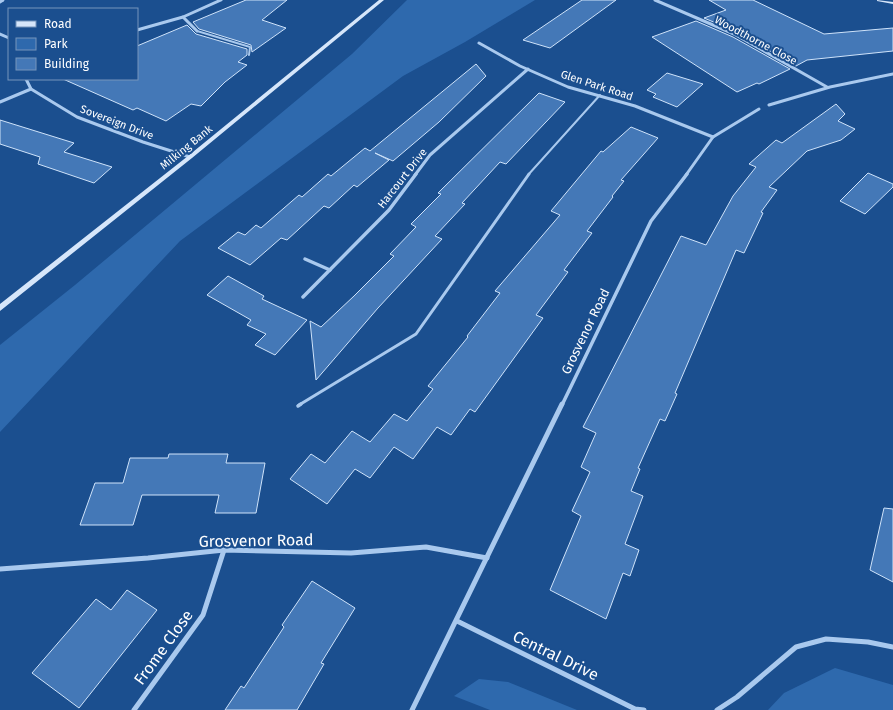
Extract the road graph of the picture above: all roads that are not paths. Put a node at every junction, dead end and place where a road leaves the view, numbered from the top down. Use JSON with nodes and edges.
{"nodes":[{"id":1,"x":3,"y":0,"type":"edge"},
{"id":2,"x":221,"y":0,"type":"edge"},
{"id":3,"x":382,"y":0,"type":"edge"},
{"id":4,"x":655,"y":0,"type":"edge"},
{"id":5,"x":879,"y":0,"type":"edge"},
{"id":6,"x":0,"y":2,"type":"edge"},
{"id":7,"x":893,"y":3,"type":"edge"},
{"id":8,"x":183,"y":17,"type":"junction"},
{"id":9,"x":138,"y":30,"type":"edge"},
{"id":10,"x":197,"y":31,"type":"joint"},
{"id":11,"x":479,"y":44,"type":"dead end"},
{"id":12,"x":249,"y":55,"type":"dead end"},
{"id":13,"x":528,"y":69,"type":"junction"},
{"id":14,"x":893,"y":74,"type":"edge"},
{"id":15,"x":27,"y":80,"type":"edge"},
{"id":16,"x":827,"y":87,"type":"junction"},
{"id":17,"x":32,"y":89,"type":"junction"},
{"id":18,"x":600,"y":95,"type":"junction"},
{"id":19,"x":0,"y":102,"type":"edge"},
{"id":20,"x":769,"y":105,"type":"dead end"},
{"id":21,"x":759,"y":109,"type":"dead end"},
{"id":22,"x":713,"y":137,"type":"junction"},
{"id":23,"x":190,"y":157,"type":"junction"},
{"id":24,"x":305,"y":259,"type":"dead end"},
{"id":25,"x":330,"y":270,"type":"junction"},
{"id":26,"x":303,"y":297,"type":"dead end"},
{"id":27,"x":0,"y":308,"type":"edge"},
{"id":28,"x":298,"y":406,"type":"dead end"},
{"id":29,"x":224,"y":550,"type":"junction"},
{"id":30,"x":487,"y":558,"type":"junction"},
{"id":31,"x":0,"y":569,"type":"edge"},
{"id":32,"x":458,"y":621,"type":"junction"},
{"id":33,"x":893,"y":647,"type":"edge"},
{"id":34,"x":134,"y":710,"type":"edge"},
{"id":35,"x":412,"y":710,"type":"edge"},
{"id":36,"x":644,"y":710,"type":"edge"},
{"id":37,"x":717,"y":710,"type":"edge"}],
"edges":[{"from":1,"to":6,"type":"street"},
{"from":2,"to":8,"type":"street"},
{"from":3,"to":23,"type":"street","name":"Milking Bank"},
{"from":4,"to":16,"type":"street","name":"Woodthorne Close"},
{"from":5,"to":7,"type":"street"},
{"from":8,"to":9,"type":"street"},
{"from":8,"to":10,"type":"street"},
{"from":10,"to":12,"type":"lane"},
{"from":11,"to":13,"type":"street","name":"Glen Park Road"},
{"from":13,"to":18,"type":"street","name":"Glen Park Road"},
{"from":13,"to":25,"type":"street","name":"Harcourt Drive"},
{"from":14,"to":16,"type":"street"},
{"from":15,"to":17,"type":"street","name":"Sovereign Drive"},
{"from":16,"to":20,"type":"street"},
{"from":17,"to":19,"type":"street"},
{"from":17,"to":23,"type":"street","name":"Sovereign Drive"},
{"from":18,"to":22,"type":"street","name":"Glen Park Road"},
{"from":18,"to":28,"type":"lane"},
{"from":21,"to":22,"type":"street","name":"Grosvenor Road"},
{"from":22,"to":30,"type":"street","name":"Grosvenor Road"},
{"from":23,"to":27,"type":"street","name":"Milking Bank"},
{"from":24,"to":25,"type":"street"},
{"from":25,"to":26,"type":"street","name":"Harcourt Drive"},
{"from":29,"to":30,"type":"street","name":"Grosvenor Road"},
{"from":29,"to":31,"type":"street","name":"Grosvenor Road"},
{"from":29,"to":34,"type":"street","name":"Frome Close"},
{"from":30,"to":32,"type":"street","name":"Grosvenor Road"},
{"from":32,"to":35,"type":"street","name":"Grosvenor Road"},
{"from":32,"to":36,"type":"street","name":"Central Drive"},
{"from":33,"to":37,"type":"street"}]}
